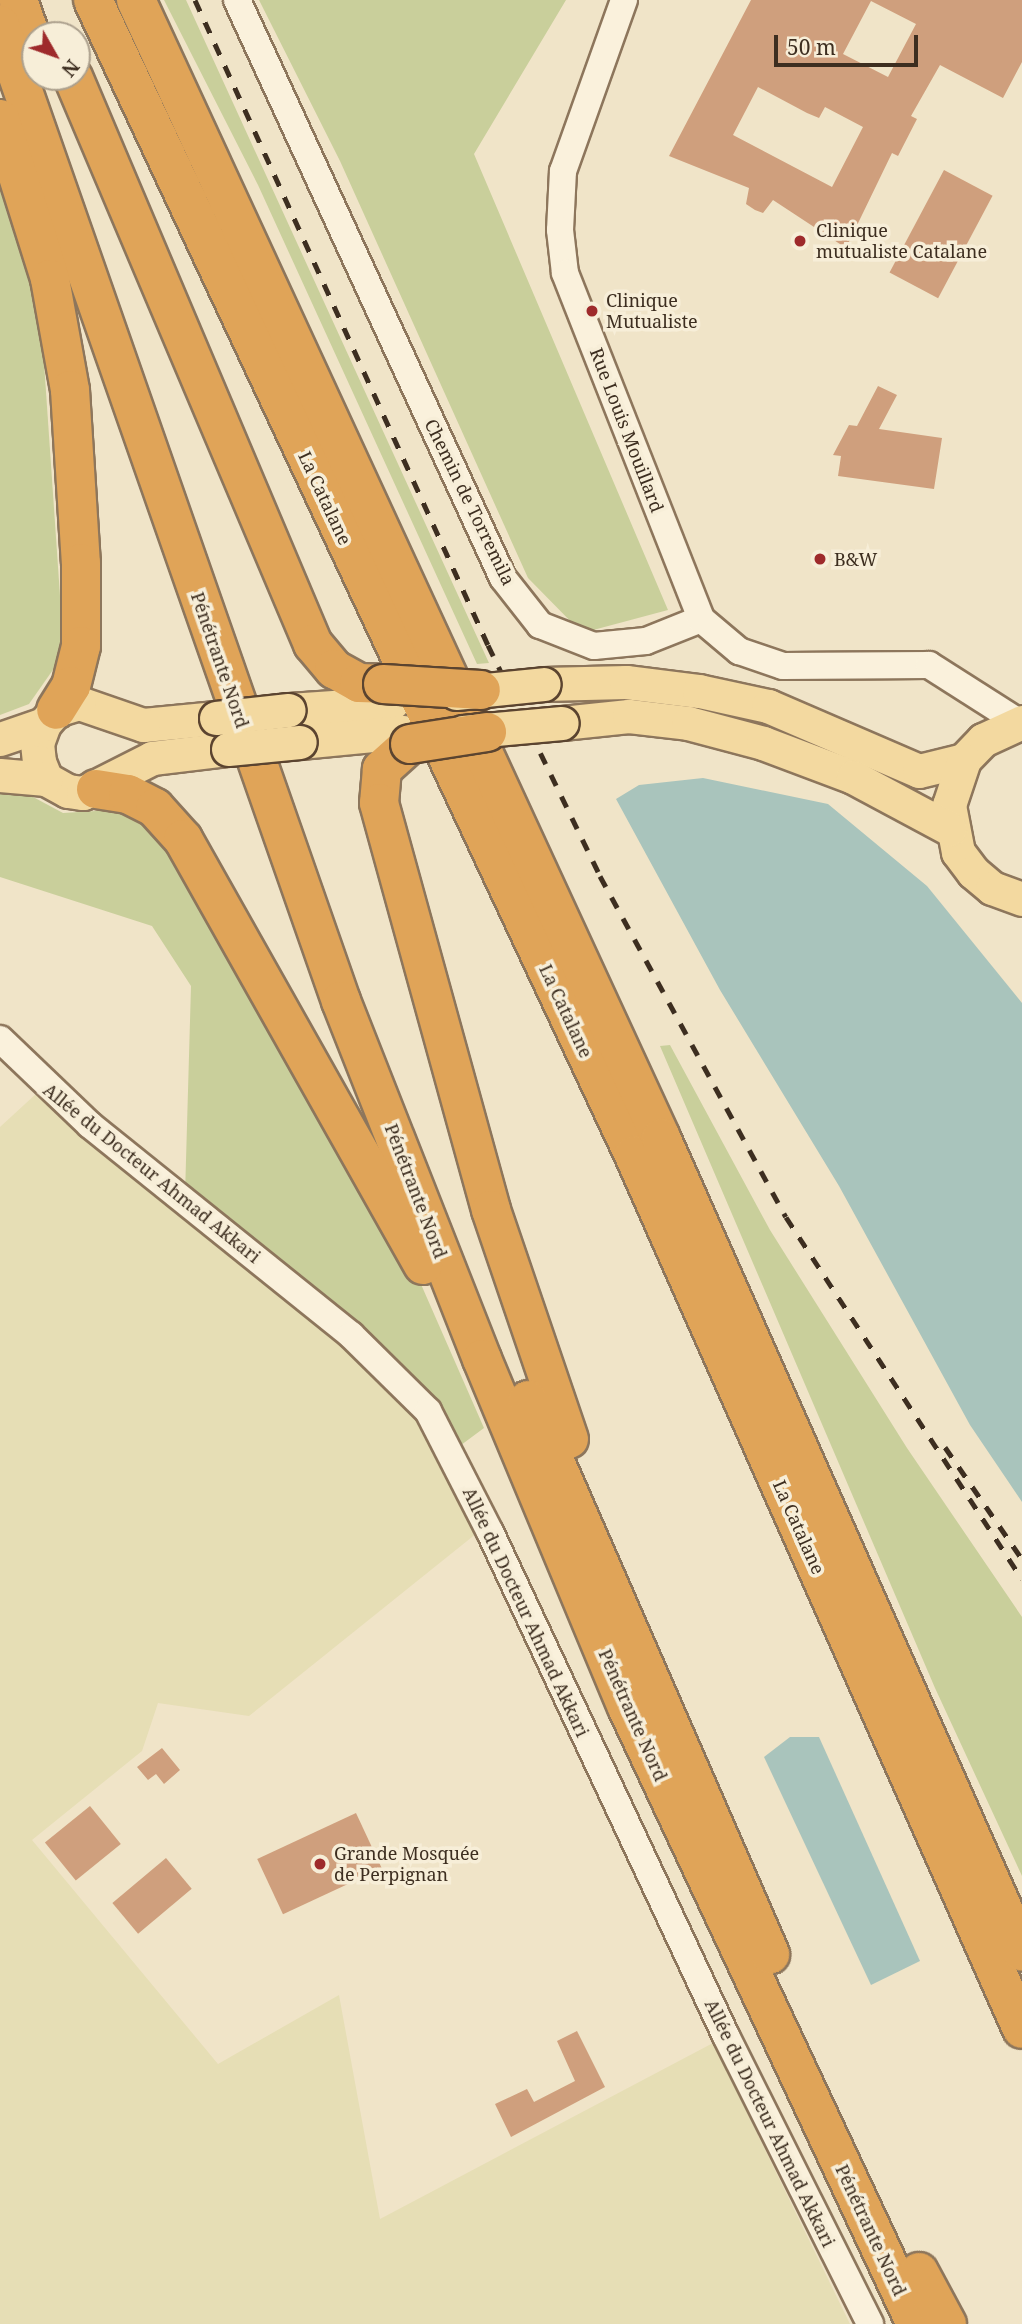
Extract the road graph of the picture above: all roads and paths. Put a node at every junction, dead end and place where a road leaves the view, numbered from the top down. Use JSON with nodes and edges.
{"nodes":[{"id":1,"x":18,"y":0,"type":"edge"},
{"id":2,"x":41,"y":0,"type":"edge"},
{"id":3,"x":93,"y":0,"type":"edge"},
{"id":4,"x":136,"y":0,"type":"edge"},
{"id":5,"x":237,"y":0,"type":"edge"},
{"id":6,"x":624,"y":0,"type":"edge"},
{"id":7,"x":25,"y":21,"type":"edge"},
{"id":8,"x":50,"y":21,"type":"edge"},
{"id":9,"x":0,"y":25,"type":"edge"},
{"id":10,"x":50,"y":91,"type":"edge"},
{"id":11,"x":79,"y":91,"type":"edge"},
{"id":12,"x":0,"y":119,"type":"edge"},
{"id":13,"x":701,"y":619,"type":"junction"},
{"id":14,"x":966,"y":685,"type":"junction"},
{"id":15,"x":481,"y":690,"type":"joint"},
{"id":16,"x":397,"y":716,"type":"junction"},
{"id":17,"x":50,"y":717,"type":"junction"},
{"id":18,"x":1021,"y":722,"type":"edge"},
{"id":19,"x":487,"y":732,"type":"joint"},
{"id":20,"x":0,"y":739,"type":"edge"},
{"id":21,"x":973,"y":750,"type":"junction"},
{"id":22,"x":0,"y":775,"type":"edge"},
{"id":23,"x":46,"y":779,"type":"junction"},
{"id":24,"x":96,"y":789,"type":"junction"},
{"id":25,"x":950,"y":829,"type":"junction"},
{"id":26,"x":1020,"y":900,"type":"edge"},
{"id":27,"x":0,"y":1039,"type":"edge"},
{"id":28,"x":627,"y":1707,"type":"junction"},
{"id":29,"x":1022,"y":1952,"type":"edge"},
{"id":30,"x":1022,"y":2029,"type":"edge"},
{"id":31,"x":807,"y":2039,"type":"junction"},
{"id":32,"x":870,"y":2324,"type":"edge"},
{"id":33,"x":916,"y":2324,"type":"edge"},
{"id":34,"x":945,"y":2324,"type":"edge"}],
"edges":[{"from":1,"to":7,"type":"highway"},
{"from":2,"to":8,"type":"highway"},
{"from":3,"to":30,"type":"highway","name":"La Catalane"},
{"from":4,"to":29,"type":"highway","name":"La Catalane"},
{"from":5,"to":13,"type":"street","name":"Chemin de Torremila"},
{"from":6,"to":13,"type":"street","name":"Rue Louis Mouillard"},
{"from":9,"to":28,"type":"highway","name":"Pénétrante Nord"},
{"from":10,"to":31,"type":"highway","name":"Pénétrante Nord"},
{"from":11,"to":16,"type":"highway"},
{"from":12,"to":17,"type":"highway"},
{"from":13,"to":14,"type":"street"},
{"from":14,"to":18,"type":"street"},
{"from":14,"to":21,"type":"street"},
{"from":15,"to":16,"type":"highway","bridge":true},
{"from":15,"to":21,"type":"main road","bridge":true},
{"from":16,"to":17,"type":"main road","bridge":true},
{"from":16,"to":19,"type":"highway","bridge":true},
{"from":16,"to":24,"type":"main road","bridge":true},
{"from":16,"to":31,"type":"highway"},
{"from":17,"to":20,"type":"main road"},
{"from":17,"to":23,"type":"main road"},
{"from":18,"to":21,"type":"main road"},
{"from":19,"to":25,"type":"main road","bridge":true},
{"from":21,"to":25,"type":"main road"},
{"from":22,"to":23,"type":"main road"},
{"from":23,"to":24,"type":"main road"},
{"from":24,"to":28,"type":"highway"},
{"from":25,"to":26,"type":"main road"},
{"from":27,"to":32,"type":"street","name":"Allée du Docteur Ahmad Akkari"},
{"from":28,"to":33,"type":"highway","name":"Pénétrante Nord"},
{"from":31,"to":34,"type":"highway","name":"Pénétrante Nord"}]}
